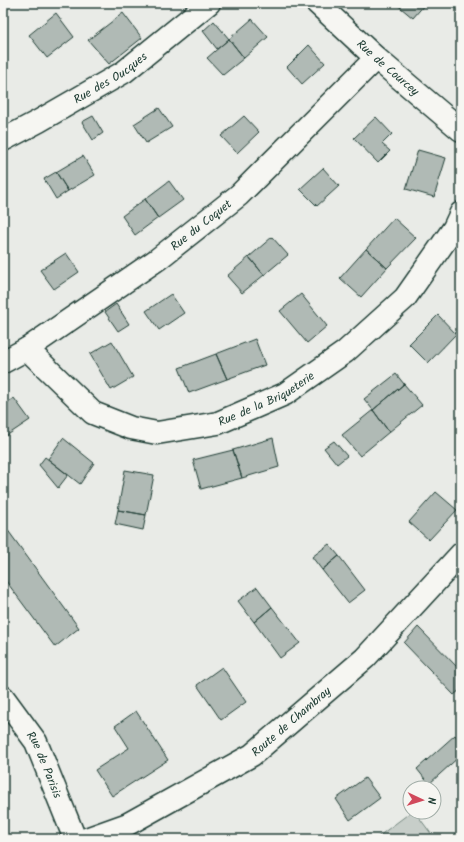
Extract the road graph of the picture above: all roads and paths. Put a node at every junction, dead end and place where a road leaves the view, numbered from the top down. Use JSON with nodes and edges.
{"nodes":[{"id":1,"x":209,"y":3,"type":"edge"},
{"id":2,"x":317,"y":3,"type":"edge"},
{"id":3,"x":376,"y":58,"type":"junction"},
{"id":4,"x":461,"y":130,"type":"edge"},
{"id":5,"x":3,"y":140,"type":"edge"},
{"id":6,"x":461,"y":213,"type":"edge"},
{"id":7,"x":27,"y":349,"type":"junction"},
{"id":8,"x":3,"y":362,"type":"edge"},
{"id":9,"x":461,"y":554,"type":"edge"},
{"id":10,"x":3,"y":698,"type":"edge"},
{"id":11,"x":75,"y":839,"type":"edge"},
{"id":12,"x":86,"y":839,"type":"edge"}],
"edges":[{"from":1,"to":5,"type":"street","name":"Rue des Oucques"},
{"from":2,"to":3,"type":"street","name":"Rue de Courcey"},
{"from":3,"to":4,"type":"street","name":"Rue de Courcey"},
{"from":3,"to":7,"type":"street","name":"Rue du Coquet"},
{"from":6,"to":7,"type":"street","name":"Rue de la Briqueterie"},
{"from":7,"to":8,"type":"street","name":"Rue du Coquet"},
{"from":9,"to":12,"type":"street","name":"Route de Chambray"},
{"from":10,"to":11,"type":"street","name":"Rue de Parisis"}]}
